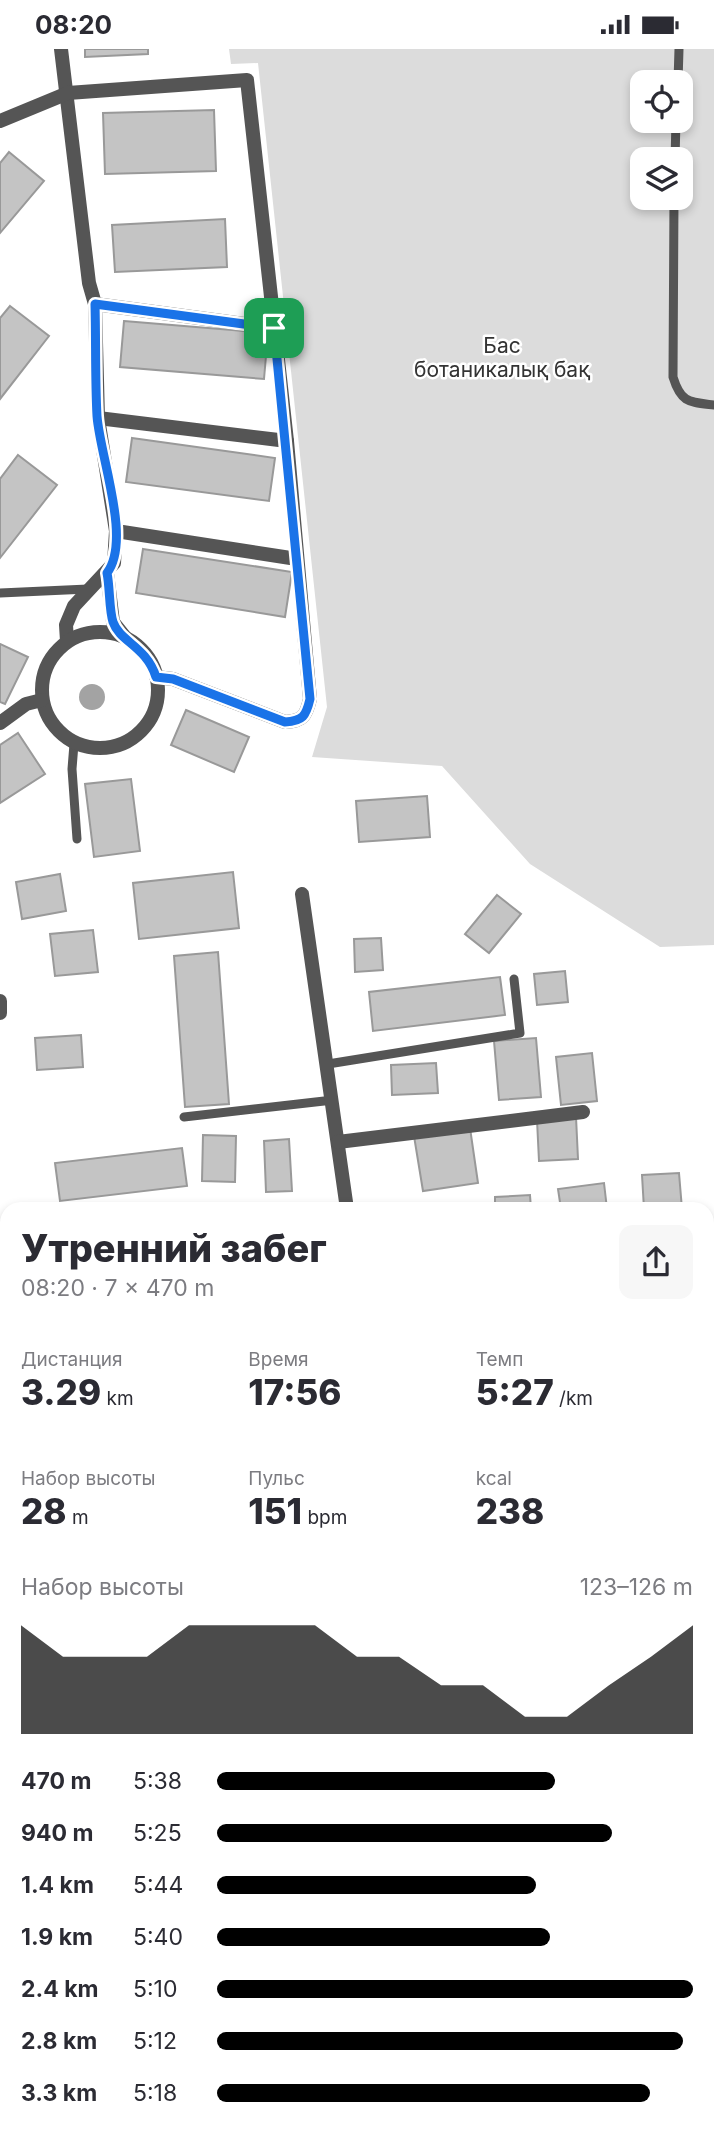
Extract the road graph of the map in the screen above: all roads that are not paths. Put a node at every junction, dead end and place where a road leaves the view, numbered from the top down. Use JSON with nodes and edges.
{"nodes":[{"id":1,"x":61,"y":49,"type":"edge"},
{"id":2,"x":679,"y":49,"type":"edge"},
{"id":3,"x":678,"y":70,"type":"edge"},
{"id":4,"x":68,"y":93,"type":"junction"},
{"id":5,"x":0,"y":121,"type":"edge"},
{"id":6,"x":674,"y":210,"type":"edge"},
{"id":7,"x":95,"y":304,"type":"junction"},
{"id":8,"x":274,"y":328,"type":"junction"},
{"id":9,"x":714,"y":405,"type":"edge"},
{"id":10,"x":97,"y":418,"type":"junction"},
{"id":11,"x":287,"y":441,"type":"junction"},
{"id":12,"x":116,"y":531,"type":"junction"},
{"id":13,"x":297,"y":559,"type":"junction"},
{"id":14,"x":107,"y":573,"type":"junction"},
{"id":15,"x":88,"y":589,"type":"junction"},
{"id":16,"x":0,"y":593,"type":"edge"},
{"id":17,"x":125,"y":637,"type":"junction"},
{"id":18,"x":67,"y":641,"type":"junction"},
{"id":19,"x":156,"y":677,"type":"junction"},
{"id":20,"x":41,"y":700,"type":"junction"},
{"id":21,"x":0,"y":723,"type":"edge"},
{"id":22,"x":74,"y":744,"type":"junction"},
{"id":23,"x":77,"y":839,"type":"dead end"},
{"id":24,"x":302,"y":894,"type":"dead end"},
{"id":25,"x":514,"y":979,"type":"dead end"},
{"id":26,"x":0,"y":1001,"type":"edge"},
{"id":27,"x":0,"y":1013,"type":"edge"},
{"id":28,"x":328,"y":1065,"type":"junction"},
{"id":29,"x":333,"y":1100,"type":"junction"},
{"id":30,"x":583,"y":1112,"type":"dead end"},
{"id":31,"x":184,"y":1117,"type":"dead end"},
{"id":32,"x":338,"y":1142,"type":"junction"},
{"id":33,"x":346,"y":1202,"type":"edge"}],
"edges":[{"from":1,"to":4,"type":"street"},
{"from":2,"to":3,"type":"lane"},
{"from":4,"to":5,"type":"street"},
{"from":4,"to":7,"type":"street"},
{"from":4,"to":8,"type":"street"},
{"from":6,"to":9,"type":"lane"},
{"from":7,"to":8,"type":"street"},
{"from":7,"to":10,"type":"street"},
{"from":8,"to":11,"type":"street"},
{"from":10,"to":11,"type":"street"},
{"from":10,"to":12,"type":"street"},
{"from":11,"to":13,"type":"street"},
{"from":12,"to":13,"type":"street"},
{"from":12,"to":14,"type":"street"},
{"from":13,"to":19,"type":"street"},
{"from":14,"to":15,"type":"street"},
{"from":14,"to":17,"type":"street"},
{"from":15,"to":16,"type":"lane"},
{"from":15,"to":18,"type":"street"},
{"from":17,"to":18,"type":"street"},
{"from":17,"to":19,"type":"street"},
{"from":18,"to":20,"type":"street"},
{"from":19,"to":22,"type":"street"},
{"from":20,"to":21,"type":"street"},
{"from":20,"to":22,"type":"street"},
{"from":22,"to":23,"type":"lane"},
{"from":24,"to":28,"type":"street"},
{"from":25,"to":28,"type":"lane"},
{"from":26,"to":27,"type":"street"},
{"from":28,"to":29,"type":"street"},
{"from":29,"to":31,"type":"lane"},
{"from":29,"to":32,"type":"street"},
{"from":30,"to":32,"type":"street"},
{"from":32,"to":33,"type":"street"}]}
